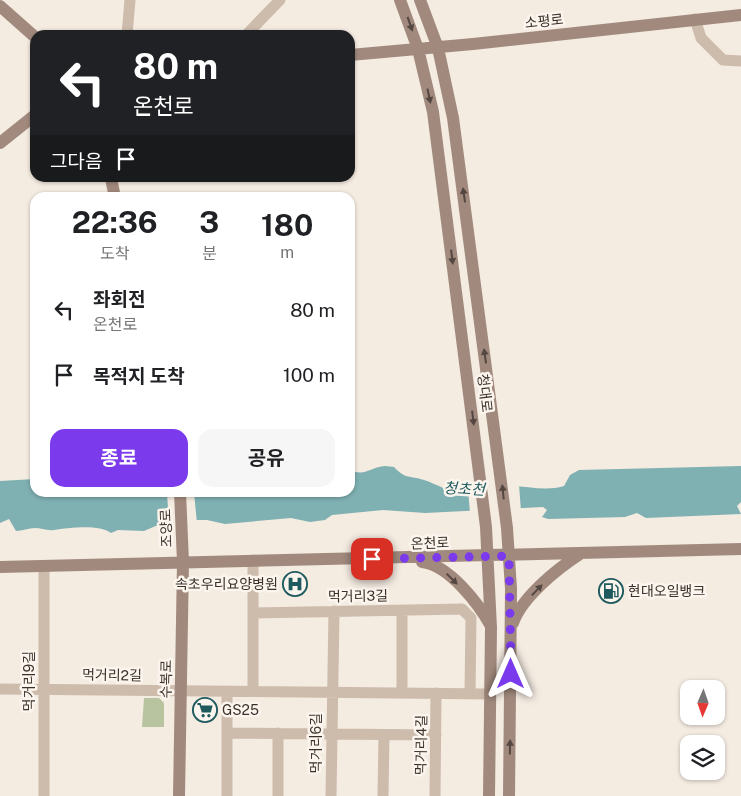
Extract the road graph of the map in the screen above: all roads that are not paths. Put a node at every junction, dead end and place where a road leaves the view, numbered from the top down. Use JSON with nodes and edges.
{"nodes":[{"id":1,"x":130,"y":0,"type":"edge"},
{"id":2,"x":280,"y":0,"type":"edge"},
{"id":3,"x":400,"y":0,"type":"edge"},
{"id":4,"x":420,"y":0,"type":"edge"},
{"id":5,"x":0,"y":6,"type":"edge"},
{"id":6,"x":741,"y":15,"type":"edge"},
{"id":7,"x":695,"y":20,"type":"junction"},
{"id":8,"x":127,"y":30,"type":"edge"},
{"id":9,"x":251,"y":30,"type":"edge"},
{"id":10,"x":30,"y":33,"type":"edge"},
{"id":11,"x":438,"y":48,"type":"junction"},
{"id":12,"x":418,"y":49,"type":"junction"},
{"id":13,"x":355,"y":55,"type":"edge"},
{"id":14,"x":741,"y":61,"type":"edge"},
{"id":15,"x":30,"y":119,"type":"edge"},
{"id":16,"x":0,"y":143,"type":"edge"},
{"id":17,"x":180,"y":497,"type":"edge"},
{"id":18,"x":741,"y":549,"type":"edge"},
{"id":19,"x":581,"y":554,"type":"junction"},
{"id":20,"x":488,"y":556,"type":"junction"},
{"id":21,"x":509,"y":556,"type":"junction"},
{"id":22,"x":392,"y":559,"type":"junction"},
{"id":23,"x":253,"y":560,"type":"junction"},
{"id":24,"x":183,"y":562,"type":"junction"},
{"id":25,"x":44,"y":566,"type":"junction"},
{"id":26,"x":0,"y":567,"type":"edge"},
{"id":27,"x":402,"y":610,"type":"junction"},
{"id":28,"x":334,"y":611,"type":"junction"},
{"id":29,"x":254,"y":613,"type":"junction"},
{"id":30,"x":491,"y":628,"type":"junction"},
{"id":31,"x":511,"y":630,"type":"junction"},
{"id":32,"x":0,"y":689,"type":"edge"},
{"id":33,"x":44,"y":690,"type":"junction"},
{"id":34,"x":180,"y":691,"type":"junction"},
{"id":35,"x":227,"y":691,"type":"junction"},
{"id":36,"x":253,"y":691,"type":"junction"},
{"id":37,"x":332,"y":691,"type":"junction"},
{"id":38,"x":402,"y":692,"type":"junction"},
{"id":39,"x":436,"y":693,"type":"junction"},
{"id":40,"x":470,"y":693,"type":"junction"},
{"id":41,"x":490,"y":694,"type":"junction"},
{"id":42,"x":228,"y":733,"type":"junction"},
{"id":43,"x":278,"y":733,"type":"junction"},
{"id":44,"x":331,"y":734,"type":"junction"},
{"id":45,"x":384,"y":735,"type":"junction"},
{"id":46,"x":436,"y":735,"type":"junction"},
{"id":47,"x":44,"y":796,"type":"edge"},
{"id":48,"x":179,"y":796,"type":"edge"},
{"id":49,"x":227,"y":796,"type":"edge"},
{"id":50,"x":278,"y":796,"type":"edge"},
{"id":51,"x":331,"y":796,"type":"edge"},
{"id":52,"x":383,"y":796,"type":"edge"},
{"id":53,"x":435,"y":796,"type":"edge"},
{"id":54,"x":489,"y":796,"type":"edge"},
{"id":55,"x":509,"y":796,"type":"edge"}],
"edges":[{"from":1,"to":8,"type":"street"},
{"from":2,"to":9,"type":"street"},
{"from":3,"to":12,"type":"street","name":"청대로","one_way":true},
{"from":4,"to":11,"type":"street","name":"청대로"},
{"from":5,"to":10,"type":"street"},
{"from":6,"to":7,"type":"street","name":"소평로"},
{"from":7,"to":11,"type":"street","name":"소평로"},
{"from":7,"to":14,"type":"street"},
{"from":11,"to":12,"type":"street","name":"소평로"},
{"from":21,"to":11,"type":"street","name":"청대로","one_way":true},
{"from":12,"to":13,"type":"street","name":"소평로"},
{"from":12,"to":20,"type":"street","name":"청대로","one_way":true},
{"from":15,"to":16,"type":"street"},
{"from":17,"to":24,"type":"street","name":"조양로"},
{"from":18,"to":19,"type":"street","name":"온천로"},
{"from":19,"to":21,"type":"street","name":"온천로"},
{"from":31,"to":19,"type":"street","one_way":true},
{"from":20,"to":21,"type":"street","name":"온천로"},
{"from":20,"to":22,"type":"street","name":"온천로"},
{"from":20,"to":30,"type":"street","name":"청대로"},
{"from":21,"to":31,"type":"street","name":"청대로"},
{"from":22,"to":23,"type":"street","name":"온천로"},
{"from":22,"to":30,"type":"street","one_way":true},
{"from":23,"to":24,"type":"street","name":"온천로"},
{"from":23,"to":29,"type":"street"},
{"from":24,"to":25,"type":"street","name":"온천로"},
{"from":24,"to":34,"type":"street","name":"수복로"},
{"from":25,"to":26,"type":"street","name":"온천로"},
{"from":25,"to":33,"type":"street","name":"먹거리9길"},
{"from":27,"to":28,"type":"street","name":"먹거리3길"},
{"from":27,"to":38,"type":"street"},
{"from":27,"to":40,"type":"street","name":"먹거리3길"},
{"from":28,"to":29,"type":"street","name":"먹거리3길"},
{"from":28,"to":37,"type":"street"},
{"from":29,"to":36,"type":"street"},
{"from":30,"to":41,"type":"street","name":"청대로"},
{"from":55,"to":31,"type":"street","name":"청대로","one_way":true},
{"from":32,"to":33,"type":"street","name":"먹거리2길"},
{"from":33,"to":34,"type":"street","name":"먹거리2길"},
{"from":33,"to":47,"type":"street","name":"먹거리9길"},
{"from":34,"to":35,"type":"street","name":"먹거리2길"},
{"from":34,"to":48,"type":"street","name":"수복로"},
{"from":35,"to":36,"type":"street","name":"먹거리2길"},
{"from":35,"to":42,"type":"street"},
{"from":36,"to":37,"type":"street","name":"먹거리2길"},
{"from":37,"to":38,"type":"street","name":"먹거리2길"},
{"from":37,"to":44,"type":"street","name":"먹거리6길"},
{"from":38,"to":39,"type":"street","name":"먹거리2길"},
{"from":39,"to":40,"type":"street","name":"먹거리2길"},
{"from":39,"to":46,"type":"street","name":"먹거리4길"},
{"from":40,"to":41,"type":"street","name":"먹거리2길"},
{"from":41,"to":54,"type":"street","name":"청대로"},
{"from":42,"to":43,"type":"street"},
{"from":42,"to":49,"type":"street"},
{"from":43,"to":44,"type":"street"},
{"from":43,"to":50,"type":"street"},
{"from":44,"to":45,"type":"street"},
{"from":44,"to":51,"type":"street","name":"먹거리6길"},
{"from":45,"to":46,"type":"street"},
{"from":45,"to":52,"type":"street"},
{"from":46,"to":53,"type":"street","name":"먹거리4길"}]}
